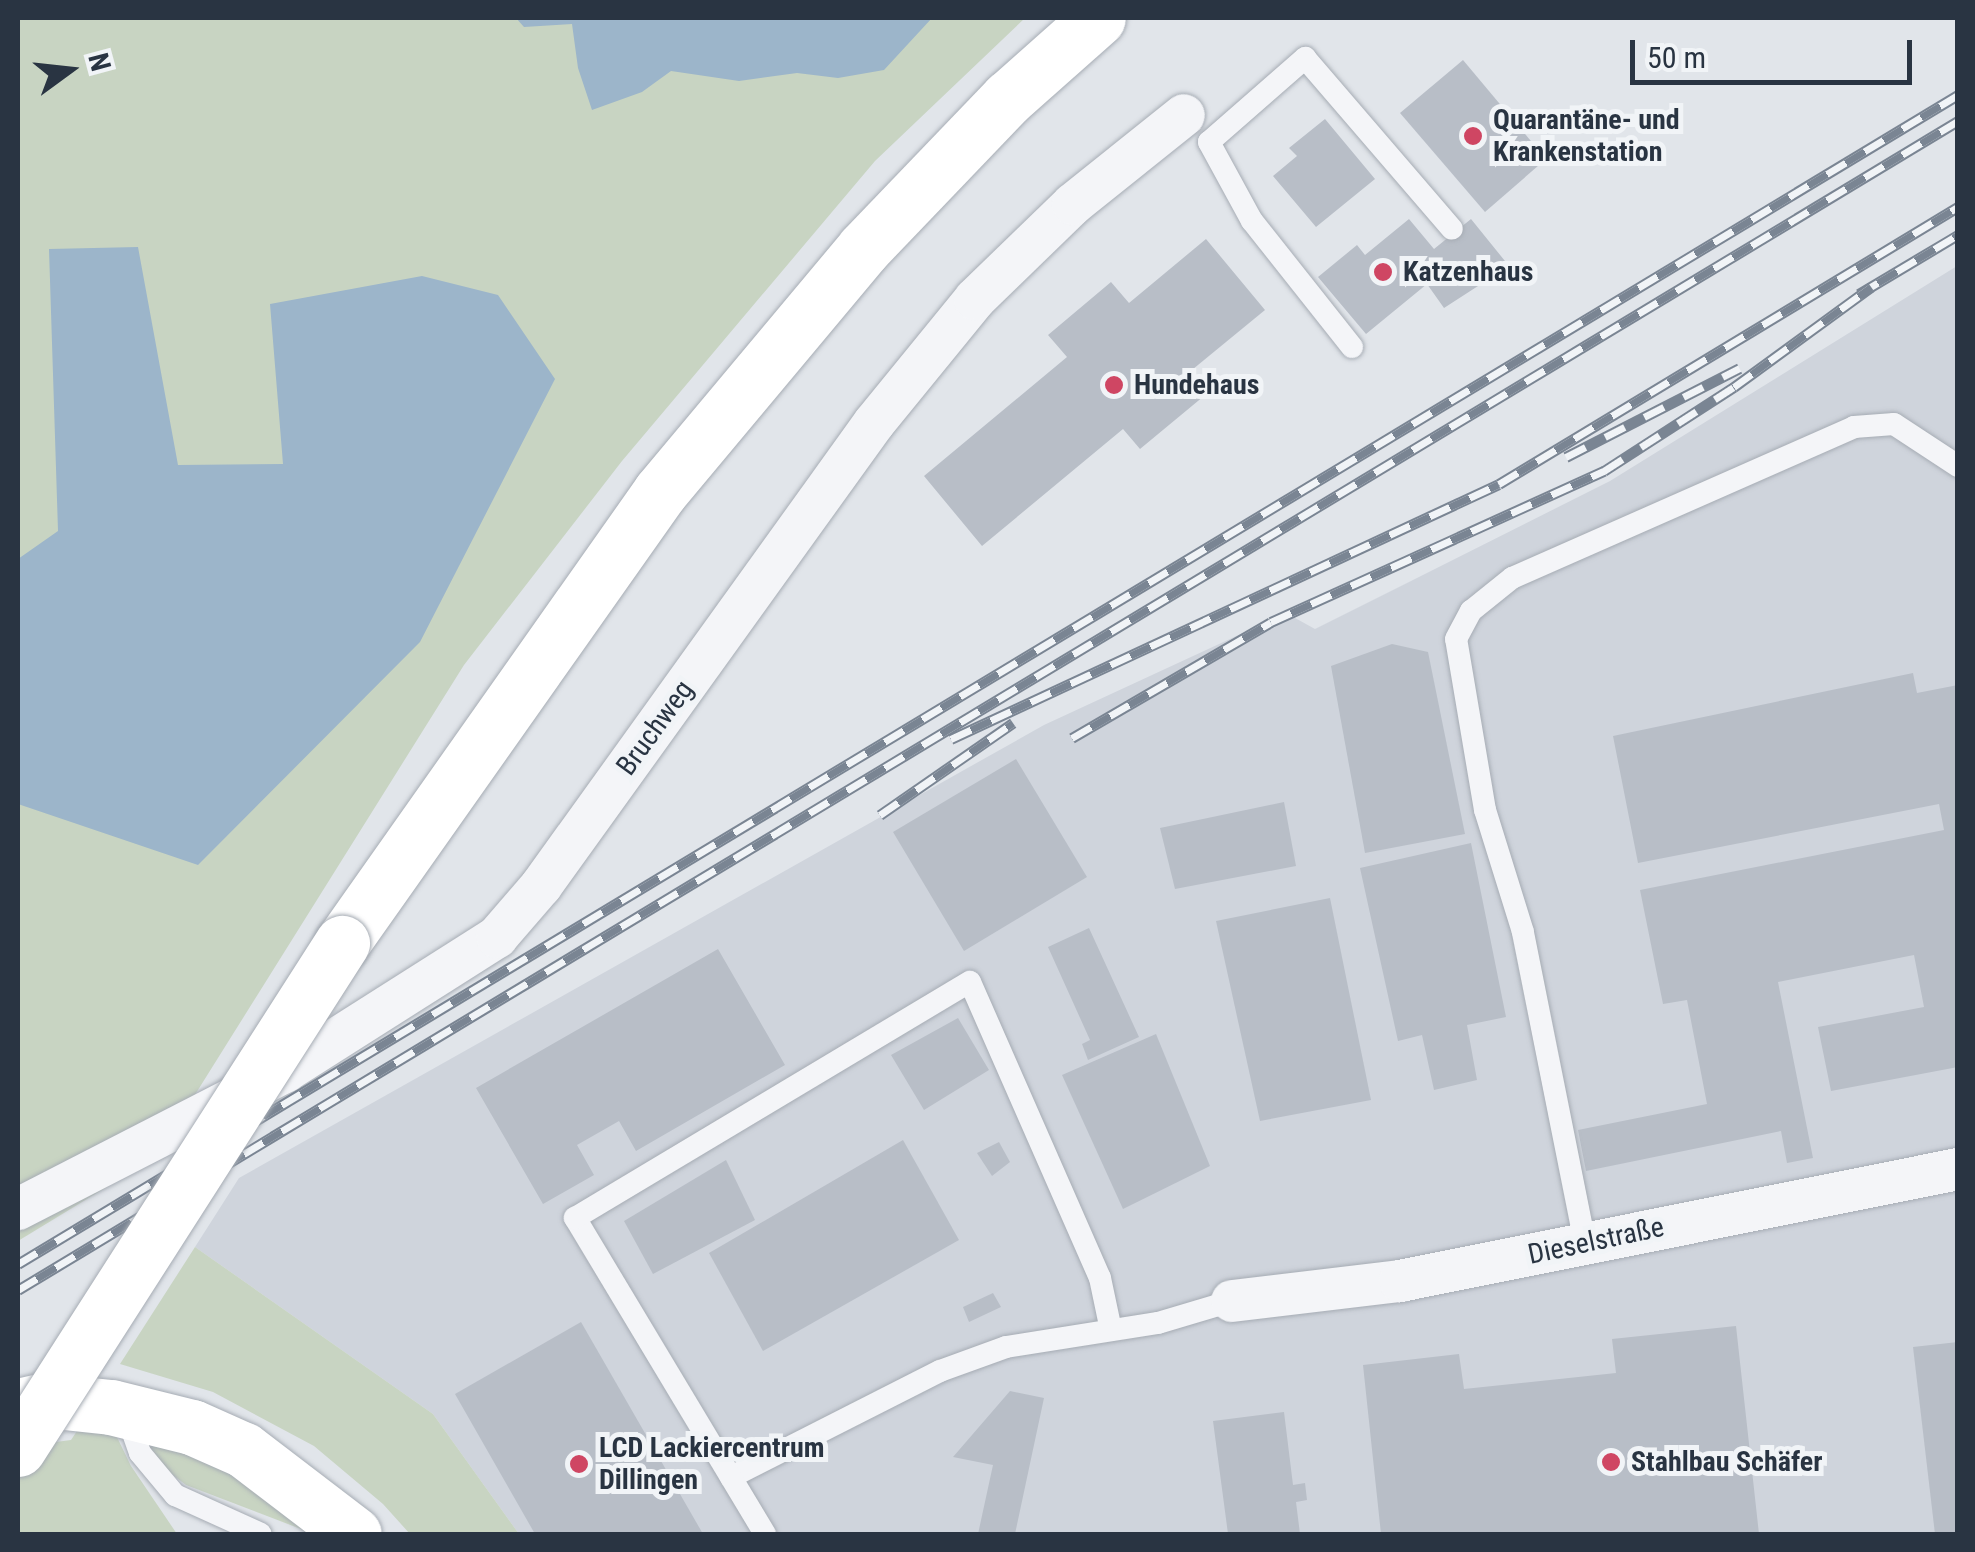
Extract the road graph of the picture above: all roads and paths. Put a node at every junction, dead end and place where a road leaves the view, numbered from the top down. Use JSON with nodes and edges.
{"nodes":[{"id":1,"x":1098,"y":18,"type":"edge"},
{"id":2,"x":1197,"y":128,"type":"junction"},
{"id":3,"x":1452,"y":229,"type":"dead end"},
{"id":4,"x":1352,"y":347,"type":"dead end"},
{"id":5,"x":1958,"y":466,"type":"edge"},
{"id":6,"x":1958,"y":1169,"type":"edge"},
{"id":7,"x":18,"y":1209,"type":"edge"},
{"id":8,"x":1585,"y":1243,"type":"junction"},
{"id":9,"x":1232,"y":1301,"type":"joint"},
{"id":10,"x":1111,"y":1330,"type":"junction"},
{"id":11,"x":18,"y":1406,"type":"edge"},
{"id":12,"x":125,"y":1410,"type":"junction"},
{"id":13,"x":18,"y":1449,"type":"edge"},
{"id":14,"x":731,"y":1477,"type":"junction"},
{"id":15,"x":347,"y":1531,"type":"edge"},
{"id":16,"x":261,"y":1534,"type":"edge"},
{"id":17,"x":765,"y":1534,"type":"edge"}],
"edges":[{"from":1,"to":13,"type":"main road","bridge":true},
{"from":2,"to":3,"type":"lane"},
{"from":2,"to":4,"type":"lane"},
{"from":2,"to":7,"type":"street","name":"Bruchweg"},
{"from":5,"to":8,"type":"lane"},
{"from":6,"to":8,"type":"street","name":"Dieselstraße"},
{"from":8,"to":9,"type":"street","name":"Dieselstraße"},
{"from":9,"to":10,"type":"lane"},
{"from":10,"to":14,"type":"lane"},
{"from":10,"to":14,"type":"lane"},
{"from":11,"to":12,"type":"main road"},
{"from":12,"to":15,"type":"main road"},
{"from":12,"to":16,"type":"lane"},
{"from":14,"to":17,"type":"lane"}]}
